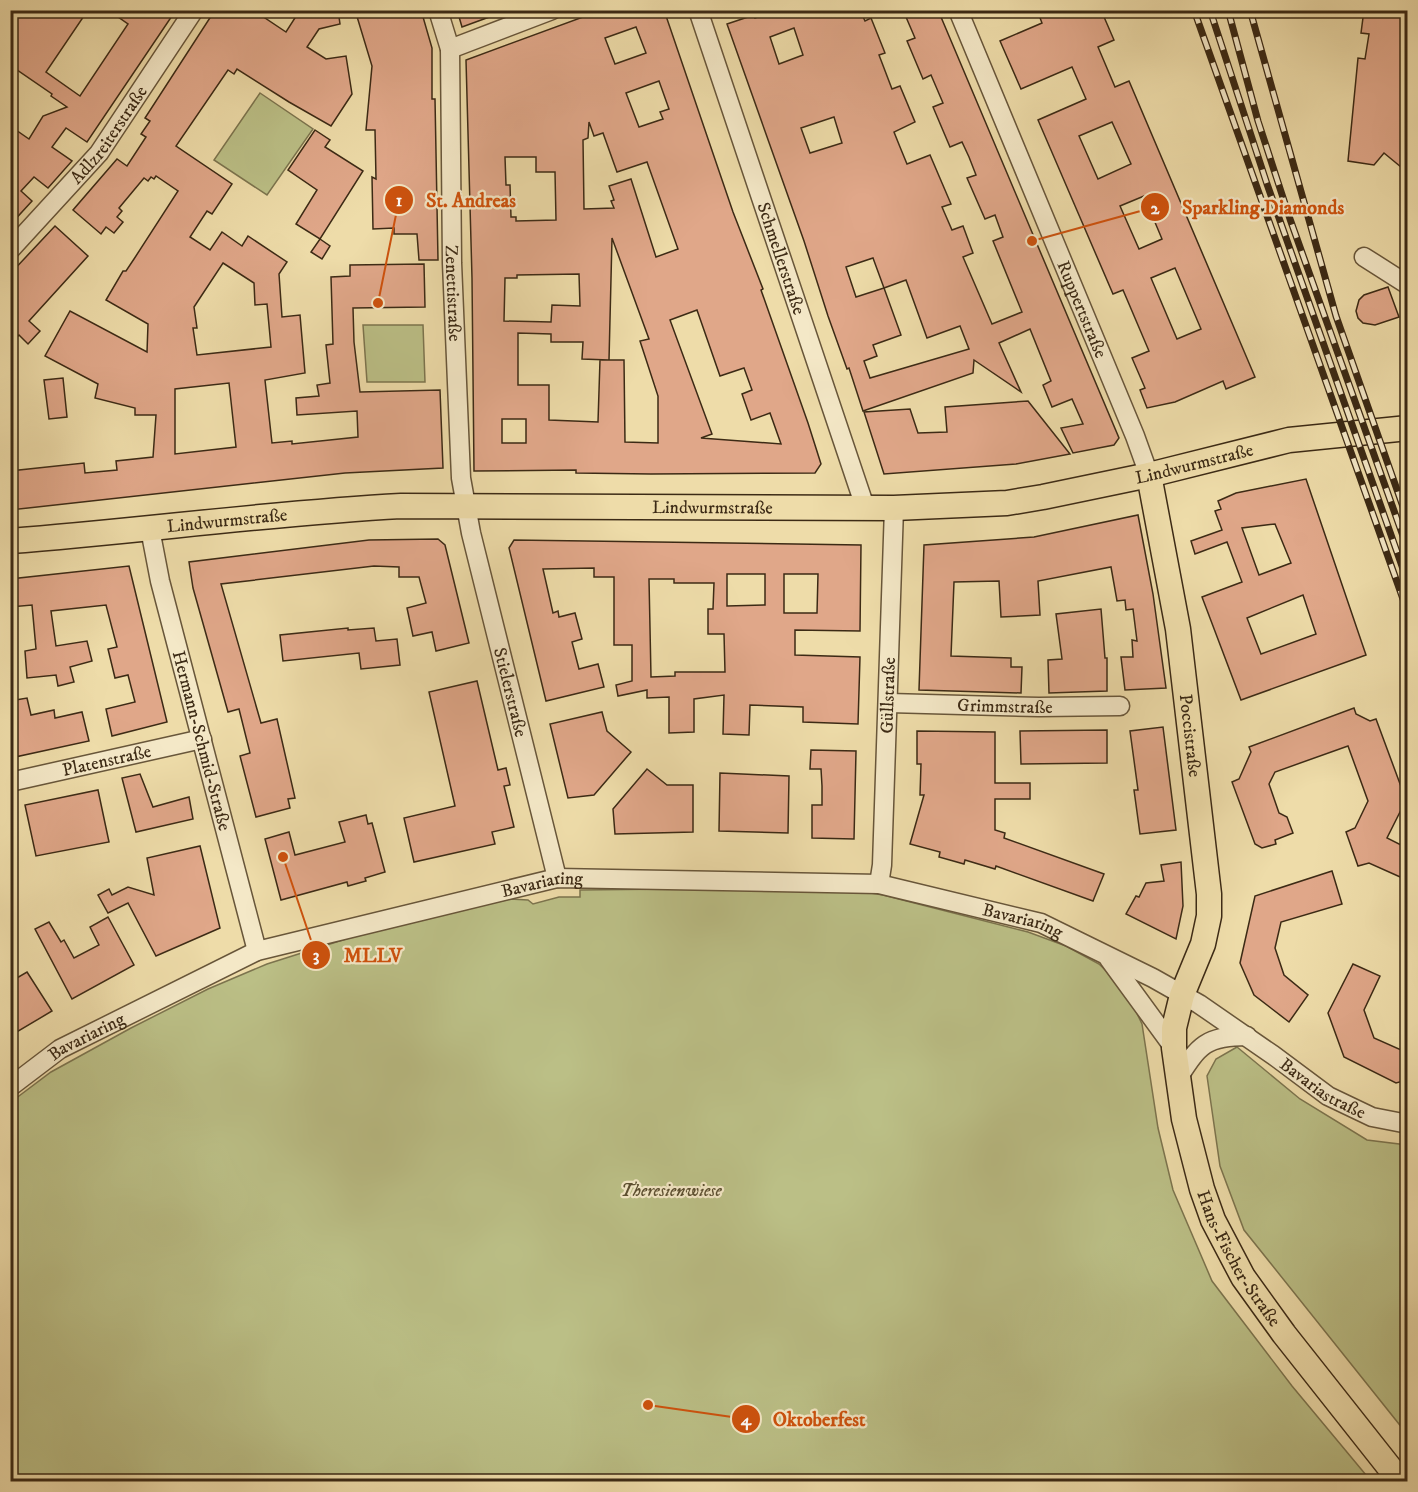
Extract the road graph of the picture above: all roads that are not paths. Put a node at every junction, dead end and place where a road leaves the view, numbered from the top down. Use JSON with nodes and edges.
{"nodes":[{"id":1,"x":194,"y":10,"type":"edge"},
{"id":2,"x":438,"y":10,"type":"edge"},
{"id":3,"x":552,"y":10,"type":"edge"},
{"id":4,"x":698,"y":10,"type":"edge"},
{"id":5,"x":958,"y":10,"type":"edge"},
{"id":6,"x":450,"y":49,"type":"junction"},
{"id":7,"x":10,"y":250,"type":"edge"},
{"id":8,"x":1364,"y":256,"type":"dead end"},
{"id":9,"x":1407,"y":285,"type":"edge"},
{"id":10,"x":1407,"y":428,"type":"edge"},
{"id":11,"x":1149,"y":475,"type":"junction"},
{"id":12,"x":466,"y":505,"type":"junction"},
{"id":13,"x":865,"y":507,"type":"junction"},
{"id":14,"x":894,"y":508,"type":"junction"},
{"id":15,"x":150,"y":529,"type":"junction"},
{"id":16,"x":10,"y":541,"type":"edge"},
{"id":17,"x":889,"y":703,"type":"junction"},
{"id":18,"x":1120,"y":706,"type":"dead end"},
{"id":19,"x":202,"y":739,"type":"junction"},
{"id":20,"x":10,"y":782,"type":"edge"},
{"id":21,"x":557,"y":878,"type":"junction"},
{"id":22,"x":879,"y":884,"type":"junction"},
{"id":23,"x":257,"y":951,"type":"junction"},
{"id":24,"x":1107,"y":955,"type":"junction"},
{"id":25,"x":1182,"y":995,"type":"junction"},
{"id":26,"x":1246,"y":1036,"type":"junction"},
{"id":27,"x":1174,"y":1048,"type":"junction"},
{"id":28,"x":1178,"y":1078,"type":"junction"},
{"id":29,"x":10,"y":1087,"type":"edge"},
{"id":30,"x":1407,"y":1124,"type":"edge"},
{"id":31,"x":1401,"y":1482,"type":"edge"}],
"edges":[{"from":1,"to":7,"type":"street","name":"Adlzreiterstraße"},
{"from":2,"to":6,"type":"street","name":"Zenettistraße"},
{"from":3,"to":6,"type":"street"},
{"from":4,"to":13,"type":"street","name":"Schmellerstraße"},
{"from":5,"to":11,"type":"street","name":"Ruppertstraße"},
{"from":6,"to":12,"type":"street","name":"Zenettistraße"},
{"from":8,"to":9,"type":"street"},
{"from":10,"to":11,"type":"main road","name":"Lindwurmstraße"},
{"from":11,"to":14,"type":"main road","name":"Lindwurmstraße"},
{"from":11,"to":25,"type":"main road","name":"Poccistraße"},
{"from":12,"to":13,"type":"main road","name":"Lindwurmstraße"},
{"from":12,"to":15,"type":"main road","name":"Lindwurmstraße"},
{"from":12,"to":21,"type":"street","name":"Stielerstraße"},
{"from":13,"to":14,"type":"main road","name":"Lindwurmstraße"},
{"from":14,"to":17,"type":"street","name":"Güllstraße"},
{"from":15,"to":16,"type":"main road","name":"Lindwurmstraße"},
{"from":15,"to":19,"type":"street","name":"Hermann-Schmid-Straße"},
{"from":17,"to":18,"type":"street","name":"Grimmstraße"},
{"from":17,"to":22,"type":"street","name":"Güllstraße"},
{"from":19,"to":20,"type":"street","name":"Platenstraße"},
{"from":19,"to":23,"type":"street","name":"Hermann-Schmid-Straße"},
{"from":21,"to":22,"type":"street","name":"Bavariaring"},
{"from":21,"to":23,"type":"street","name":"Bavariaring"},
{"from":22,"to":24,"type":"street","name":"Bavariaring"},
{"from":23,"to":29,"type":"street","name":"Bavariaring"},
{"from":24,"to":25,"type":"street","name":"Bavariaring"},
{"from":24,"to":27,"type":"street","name":"Bavariaring"},
{"from":25,"to":26,"type":"street","name":"Bavariastraße"},
{"from":25,"to":27,"type":"main road","name":"Hans-Fischer-Straße"},
{"from":26,"to":28,"type":"street"},
{"from":26,"to":30,"type":"street","name":"Bavariastraße"},
{"from":27,"to":28,"type":"main road","name":"Hans-Fischer-Straße"},
{"from":28,"to":31,"type":"main road","name":"Hans-Fischer-Straße"}]}
